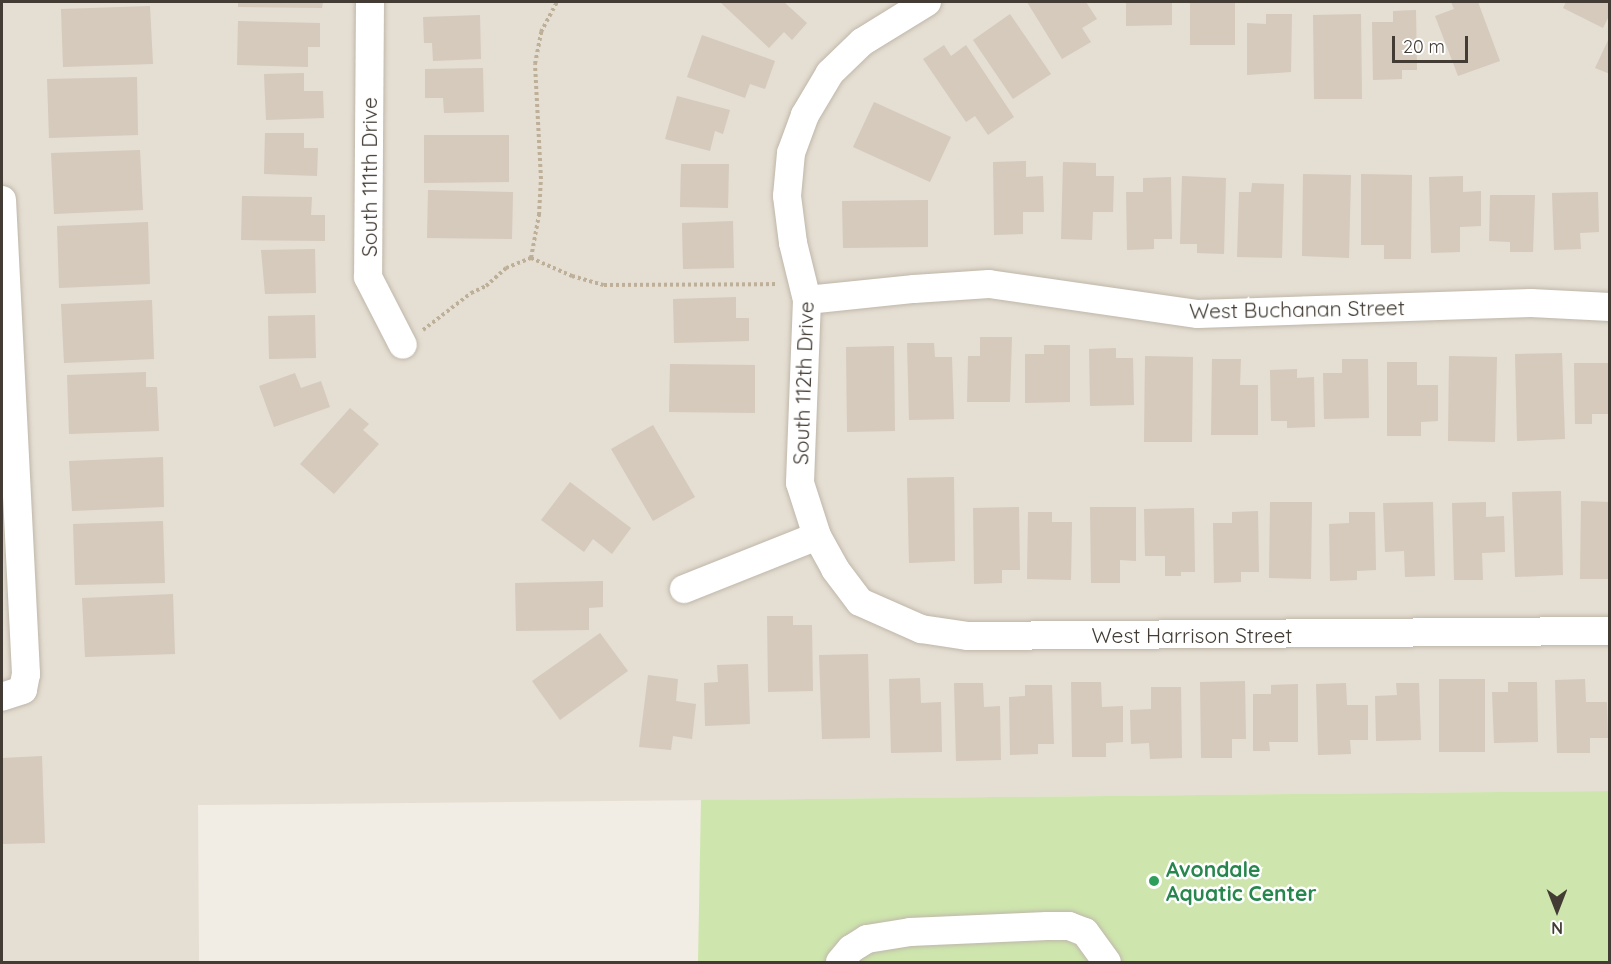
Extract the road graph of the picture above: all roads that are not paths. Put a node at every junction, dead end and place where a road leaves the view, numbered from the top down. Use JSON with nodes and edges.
{"nodes":[{"id":1,"x":370,"y":2,"type":"edge"},
{"id":2,"x":927,"y":2,"type":"edge"},
{"id":3,"x":2,"y":200,"type":"edge"},
{"id":4,"x":805,"y":291,"type":"junction"},
{"id":5,"x":1610,"y":307,"type":"edge"},
{"id":6,"x":5,"y":344,"type":"edge"},
{"id":7,"x":403,"y":345,"type":"road end"},
{"id":8,"x":817,"y":536,"type":"junction"},
{"id":9,"x":684,"y":589,"type":"dead end"},
{"id":10,"x":1610,"y":631,"type":"edge"},
{"id":11,"x":12,"y":693,"type":"edge"},
{"id":12,"x":840,"y":963,"type":"edge"},
{"id":13,"x":1107,"y":963,"type":"edge"}],
"edges":[{"from":1,"to":7,"type":"street","name":"South 111th Drive"},
{"from":2,"to":4,"type":"street","name":"South 112th Drive"},
{"from":3,"to":6,"type":"street"},
{"from":4,"to":5,"type":"street","name":"West Buchanan Street"},
{"from":4,"to":8,"type":"street","name":"South 112th Drive"},
{"from":6,"to":11,"type":"street"},
{"from":8,"to":9,"type":"street"},
{"from":8,"to":10,"type":"street","name":"West Harrison Street"},
{"from":12,"to":13,"type":"street"}]}
